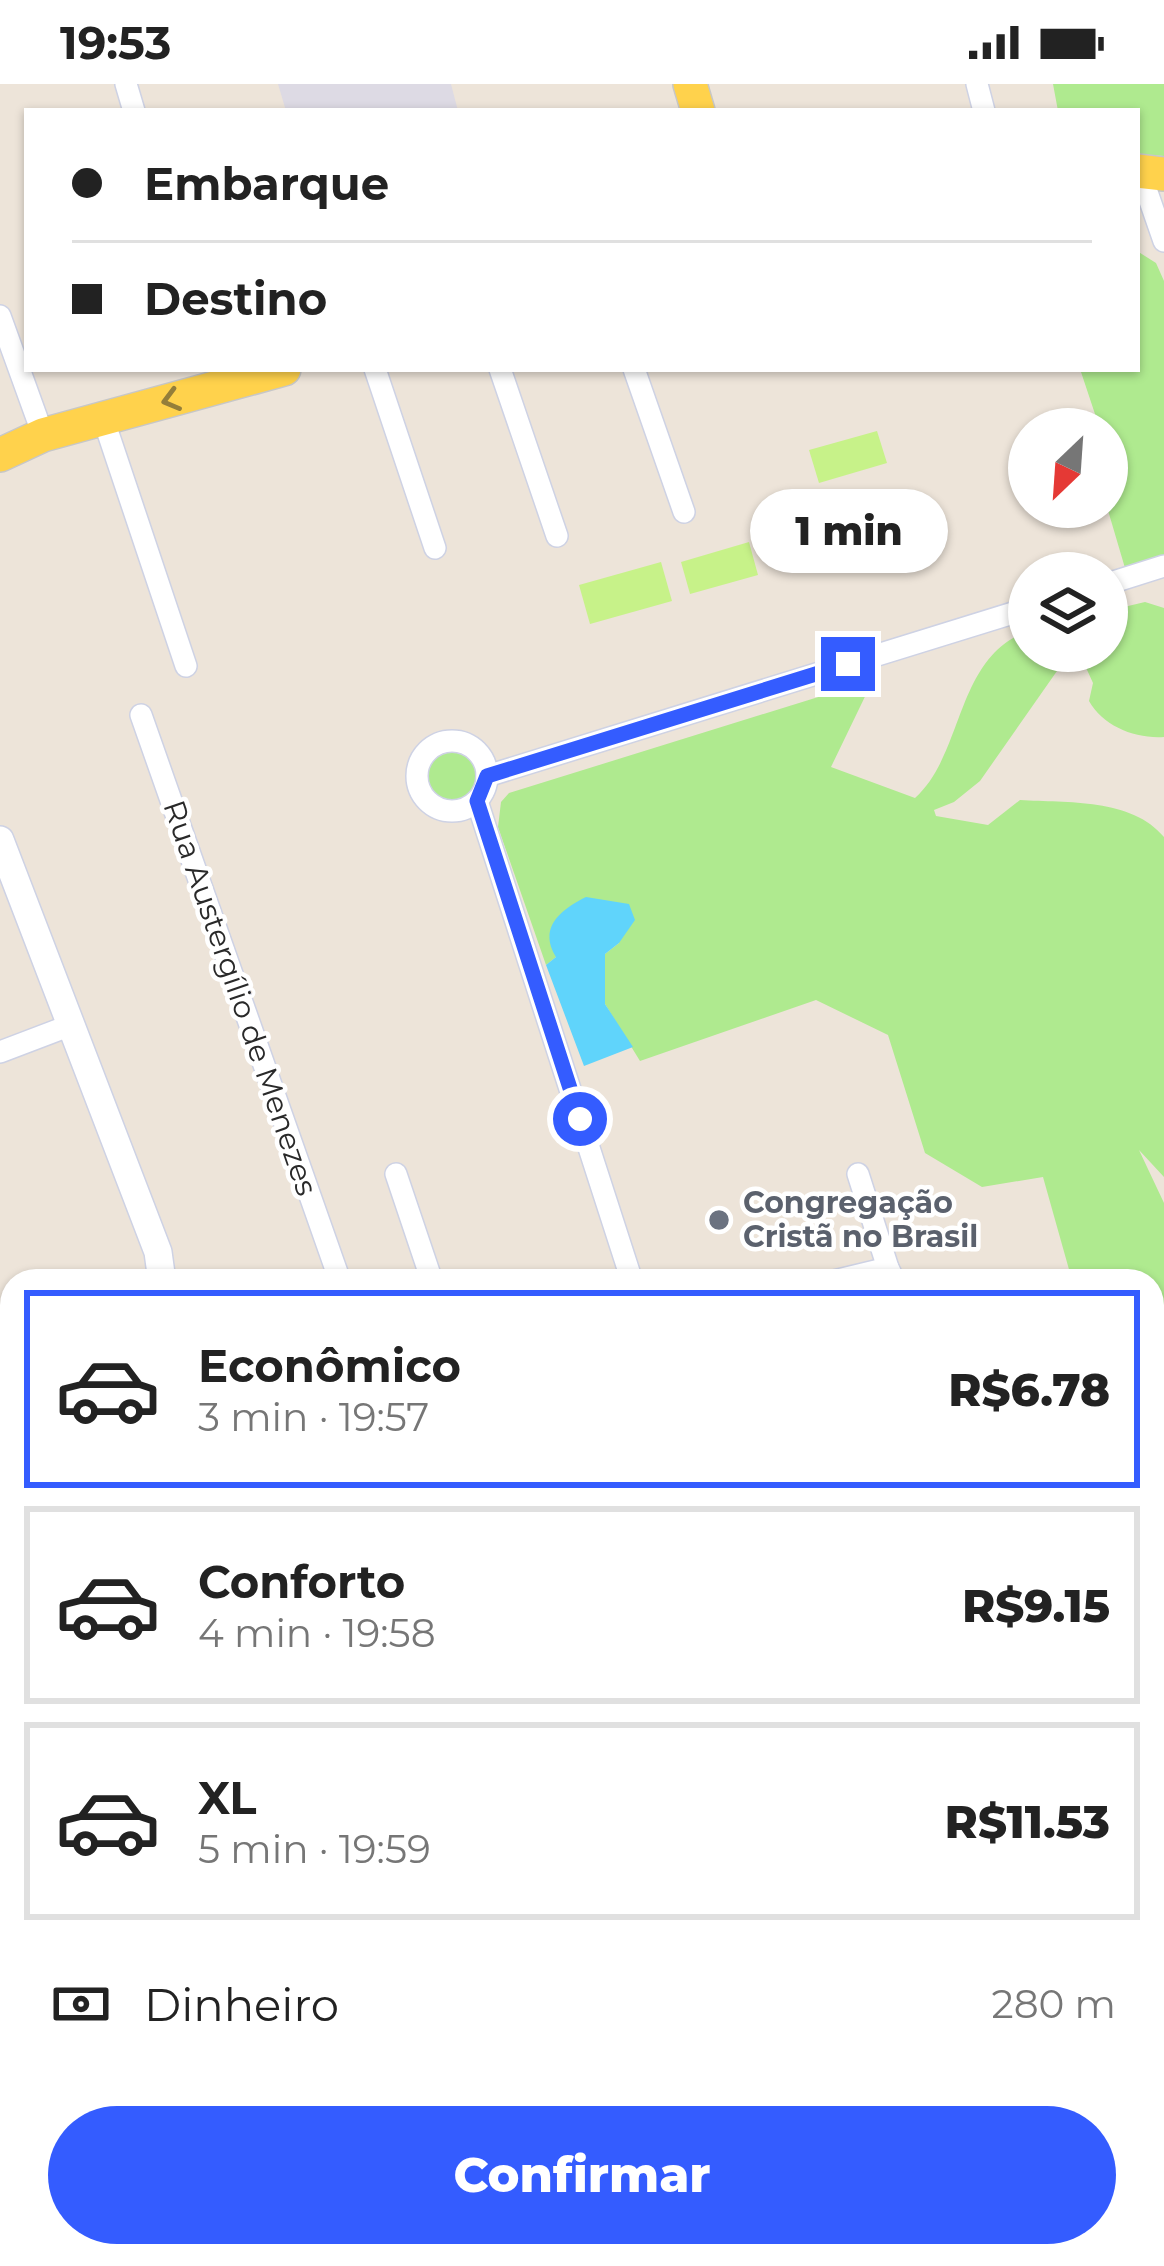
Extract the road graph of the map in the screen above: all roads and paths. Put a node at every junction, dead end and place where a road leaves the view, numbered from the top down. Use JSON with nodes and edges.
{"nodes":[{"id":1,"x":1147,"y":172,"type":"edge"},
{"id":2,"x":1164,"y":241,"type":"edge"},
{"id":3,"x":0,"y":316,"type":"edge"},
{"id":4,"x":261,"y":372,"type":"edge"},
{"id":5,"x":376,"y":372,"type":"edge"},
{"id":6,"x":501,"y":372,"type":"edge"},
{"id":7,"x":635,"y":372,"type":"edge"},
{"id":8,"x":216,"y":378,"type":"edge"},
{"id":9,"x":103,"y":418,"type":"junction"},
{"id":10,"x":43,"y":435,"type":"junction"},
{"id":11,"x":0,"y":454,"type":"edge"},
{"id":12,"x":684,"y":512,"type":"dead end"},
{"id":13,"x":557,"y":536,"type":"dead end"},
{"id":14,"x":435,"y":548,"type":"dead end"},
{"id":15,"x":1164,"y":566,"type":"edge"},
{"id":16,"x":1128,"y":577,"type":"edge"},
{"id":17,"x":1008,"y":615,"type":"edge"},
{"id":18,"x":187,"y":666,"type":"dead end"},
{"id":19,"x":140,"y":715,"type":"dead end"},
{"id":20,"x":487,"y":776,"type":"junction"},
{"id":21,"x":477,"y":801,"type":"junction"},
{"id":22,"x":0,"y":840,"type":"edge"},
{"id":23,"x":71,"y":1025,"type":"junction"},
{"id":24,"x":0,"y":1052,"type":"edge"},
{"id":25,"x":396,"y":1174,"type":"dead end"},
{"id":26,"x":858,"y":1174,"type":"dead end"},
{"id":27,"x":158,"y":1252,"type":"junction"},
{"id":28,"x":160,"y":1269,"type":"edge"},
{"id":29,"x":174,"y":1269,"type":"edge"},
{"id":30,"x":336,"y":1269,"type":"edge"},
{"id":31,"x":428,"y":1269,"type":"edge"},
{"id":32,"x":628,"y":1269,"type":"edge"},
{"id":33,"x":889,"y":1269,"type":"edge"}],
"edges":[{"from":1,"to":2,"type":"street"},
{"from":3,"to":10,"type":"street"},
{"from":4,"to":8,"type":"main road"},
{"from":5,"to":14,"type":"street"},
{"from":6,"to":13,"type":"street"},
{"from":7,"to":12,"type":"street"},
{"from":8,"to":9,"type":"main road","one_way":true},
{"from":9,"to":10,"type":"main road"},
{"from":9,"to":18,"type":"street"},
{"from":10,"to":11,"type":"main road"},
{"from":15,"to":16,"type":"street"},
{"from":17,"to":20,"type":"street"},
{"from":19,"to":30,"type":"street","name":"Rua Austergílio de Menezes"},
{"from":20,"to":21,"type":"street"},
{"from":20,"to":21,"type":"street"},
{"from":21,"to":32,"type":"street"},
{"from":22,"to":23,"type":"street"},
{"from":23,"to":24,"type":"street"},
{"from":23,"to":27,"type":"street"},
{"from":25,"to":31,"type":"street"},
{"from":26,"to":33,"type":"street"},
{"from":27,"to":28,"type":"street"},
{"from":27,"to":29,"type":"street"}]}
